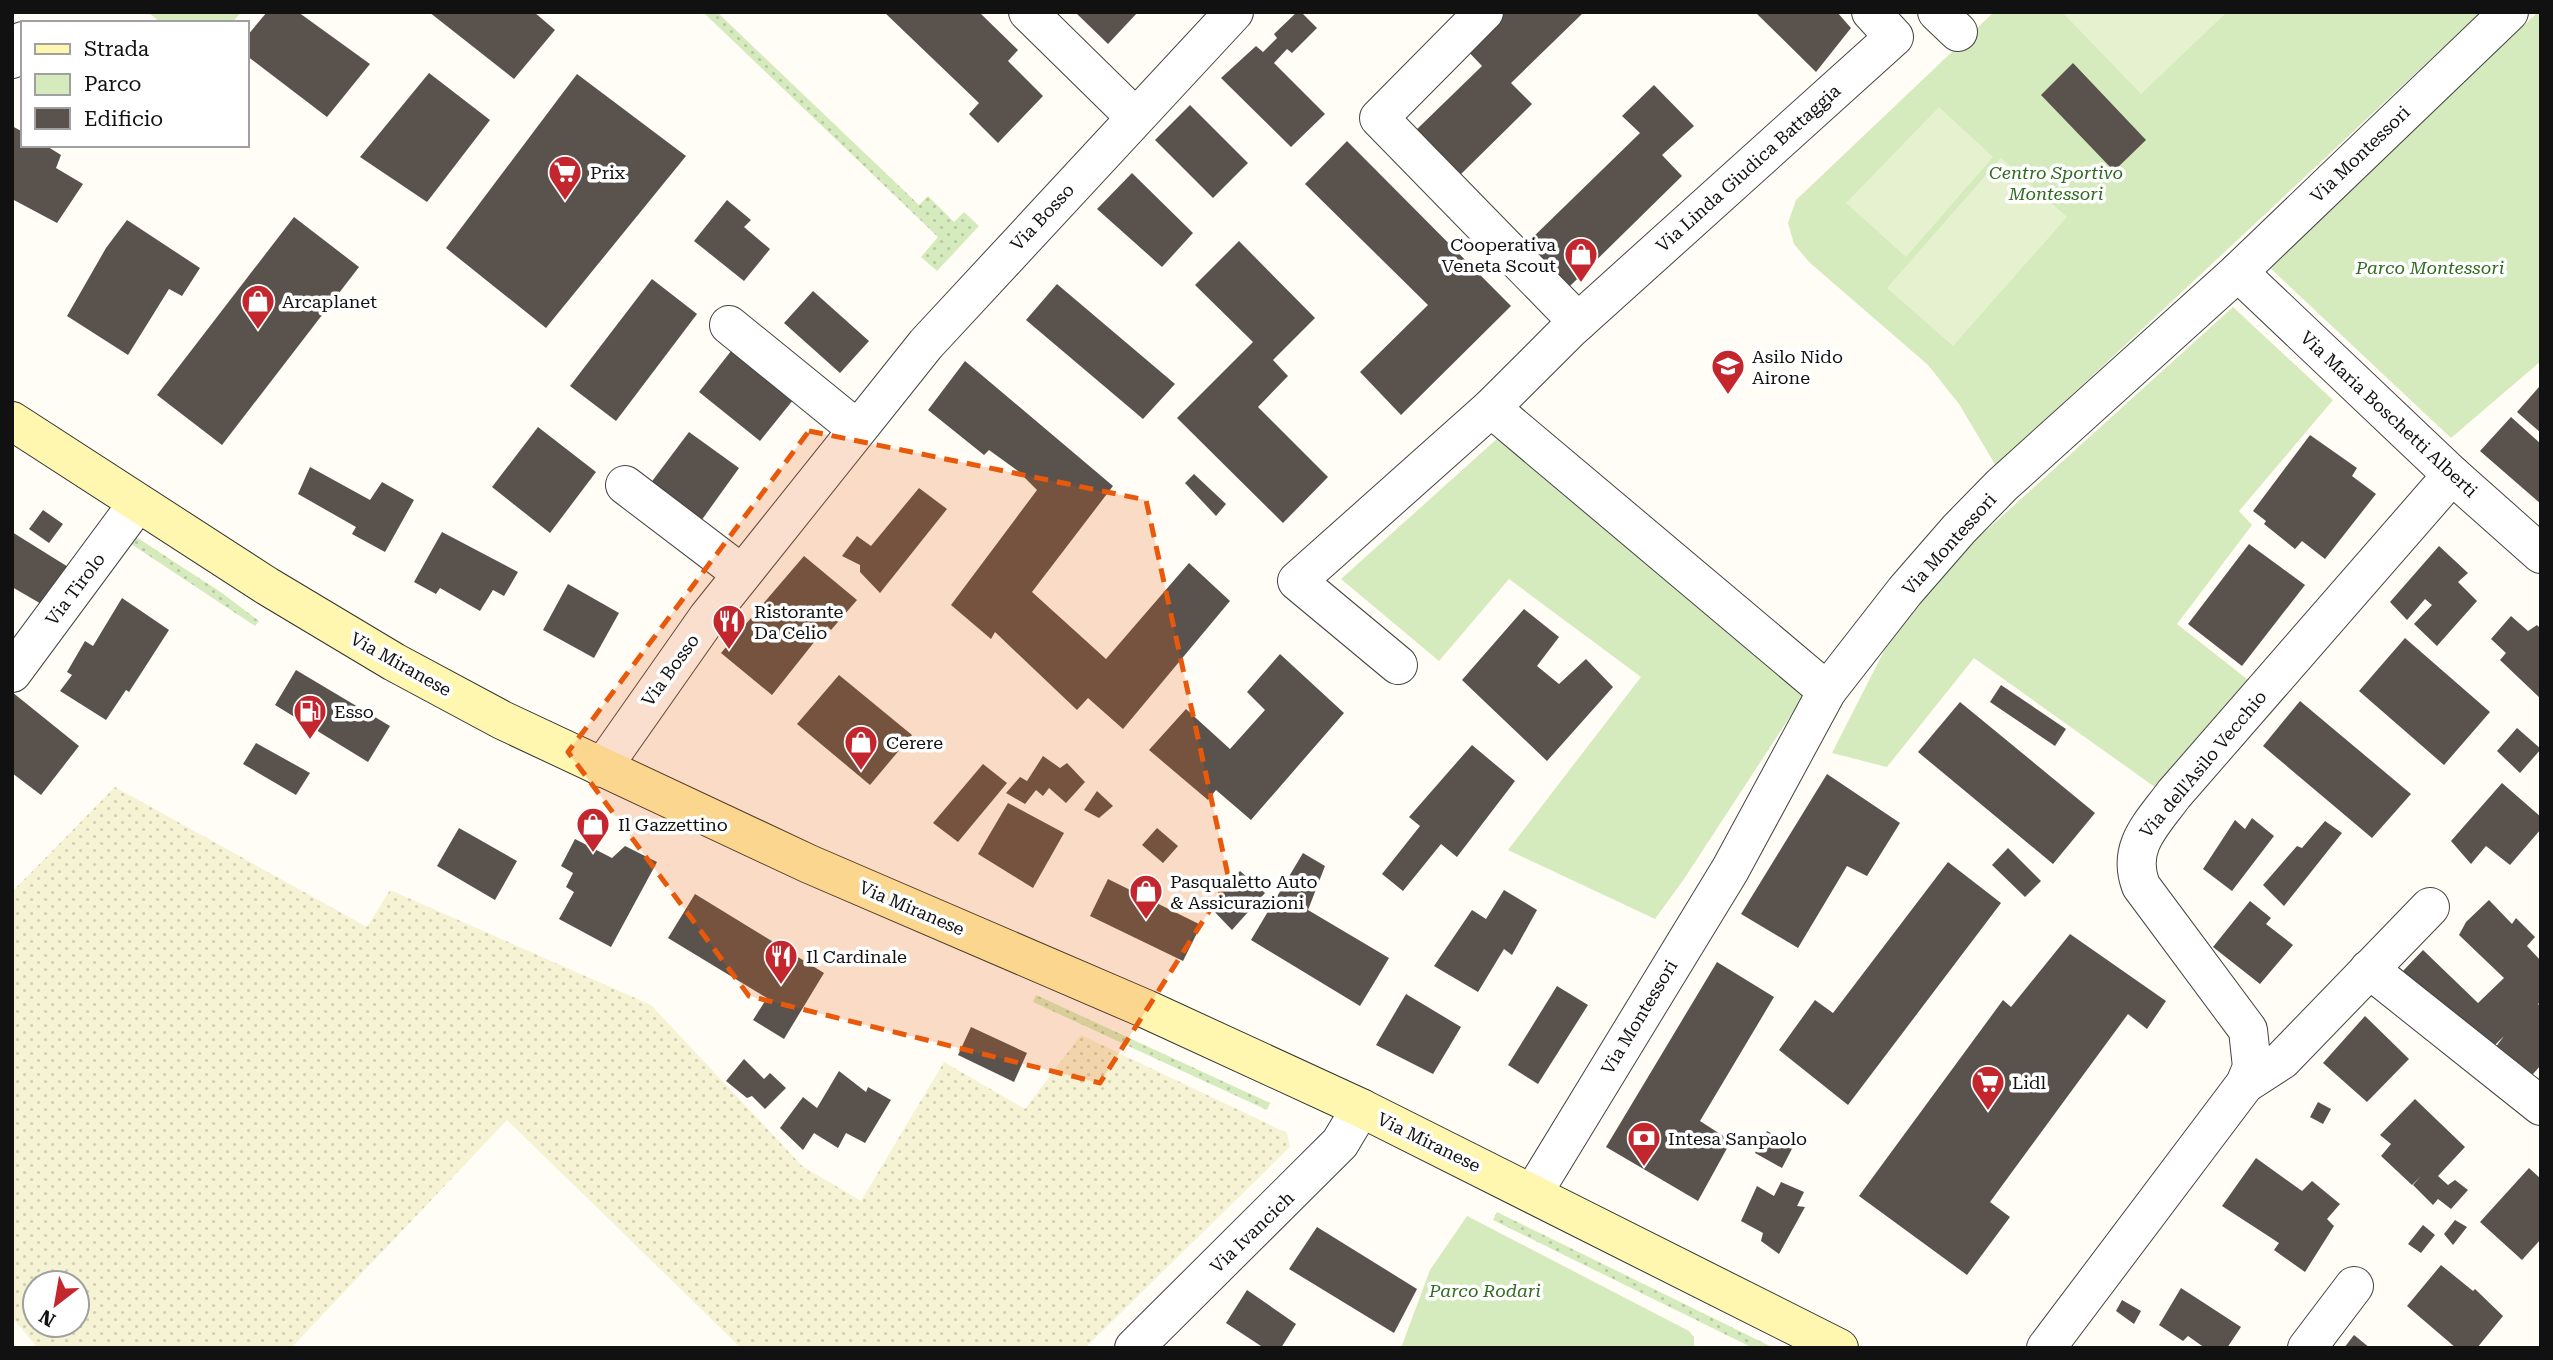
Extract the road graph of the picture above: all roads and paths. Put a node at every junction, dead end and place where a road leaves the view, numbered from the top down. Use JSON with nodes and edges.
{"nodes":[{"id":1,"x":1028,"y":12,"type":"edge"},
{"id":2,"x":1234,"y":12,"type":"edge"},
{"id":3,"x":1484,"y":12,"type":"edge"},
{"id":4,"x":1871,"y":12,"type":"edge"},
{"id":5,"x":2509,"y":12,"type":"edge"},
{"id":6,"x":1135,"y":117,"type":"junction"},
{"id":7,"x":2238,"y":272,"type":"junction"},
{"id":8,"x":1578,"y":322,"type":"junction"},
{"id":9,"x":729,"y":325,"type":"dead end"},
{"id":10,"x":1491,"y":408,"type":"junction"},
{"id":11,"x":12,"y":421,"type":"edge"},
{"id":12,"x":858,"y":429,"type":"junction"},
{"id":13,"x":2452,"y":475,"type":"junction"},
{"id":14,"x":625,"y":485,"type":"dead end"},
{"id":15,"x":137,"y":504,"type":"junction"},
{"id":16,"x":2541,"y":554,"type":"edge"},
{"id":17,"x":742,"y":574,"type":"junction"},
{"id":18,"x":1398,"y":665,"type":"dead end"},
{"id":19,"x":12,"y":673,"type":"edge"},
{"id":20,"x":1827,"y":691,"type":"junction"},
{"id":21,"x":602,"y":768,"type":"junction"},
{"id":22,"x":2430,"y":907,"type":"dead end"},
{"id":23,"x":2370,"y":969,"type":"junction"},
{"id":24,"x":2245,"y":1084,"type":"junction"},
{"id":25,"x":2536,"y":1094,"type":"edge"},
{"id":26,"x":1361,"y":1108,"type":"junction"},
{"id":27,"x":1533,"y":1193,"type":"junction"},
{"id":28,"x":2354,"y":1286,"type":"dead end"},
{"id":29,"x":1134,"y":1348,"type":"edge"},
{"id":30,"x":1839,"y":1348,"type":"edge"},
{"id":31,"x":2046,"y":1348,"type":"edge"},
{"id":32,"x":2307,"y":1348,"type":"edge"}],
"edges":[{"from":1,"to":6,"type":"street"},
{"from":2,"to":6,"type":"street","name":"Via Bosso"},
{"from":3,"to":8,"type":"street"},
{"from":4,"to":8,"type":"street","name":"Via Linda Giudica Battaggia"},
{"from":5,"to":7,"type":"street","name":"Via Montessori"},
{"from":6,"to":12,"type":"street","name":"Via Bosso"},
{"from":7,"to":13,"type":"street","name":"Via Maria Boschetti Alberti"},
{"from":7,"to":20,"type":"street","name":"Via Montessori"},
{"from":8,"to":10,"type":"street","name":"Via Linda Giudica Battaggia"},
{"from":9,"to":12,"type":"street"},
{"from":10,"to":18,"type":"street","name":"Via Linda Giudica Battaggia"},
{"from":10,"to":20,"type":"street"},
{"from":11,"to":15,"type":"street","name":"Via Miranese"},
{"from":12,"to":17,"type":"street","name":"Via Bosso"},
{"from":13,"to":16,"type":"street","name":"Via Maria Boschetti Alberti"},
{"from":13,"to":24,"type":"street","name":"Via dell'Asilo Vecchio"},
{"from":14,"to":17,"type":"street"},
{"from":15,"to":19,"type":"street","name":"Via Tirolo"},
{"from":15,"to":21,"type":"street","name":"Via Miranese"},
{"from":17,"to":21,"type":"street","name":"Via Bosso"},
{"from":20,"to":27,"type":"street","name":"Via Montessori"},
{"from":21,"to":26,"type":"street","name":"Via Miranese"},
{"from":22,"to":23,"type":"street","name":"Via dell'Asilo Vecchio"},
{"from":23,"to":24,"type":"street","name":"Via dell'Asilo Vecchio"},
{"from":23,"to":25,"type":"street"},
{"from":24,"to":31,"type":"street","name":"Via dell'Asilo Vecchio"},
{"from":26,"to":27,"type":"street","name":"Via Miranese"},
{"from":26,"to":29,"type":"street","name":"Via Ivancich"},
{"from":27,"to":30,"type":"street","name":"Via Miranese"},
{"from":28,"to":32,"type":"street"}]}
